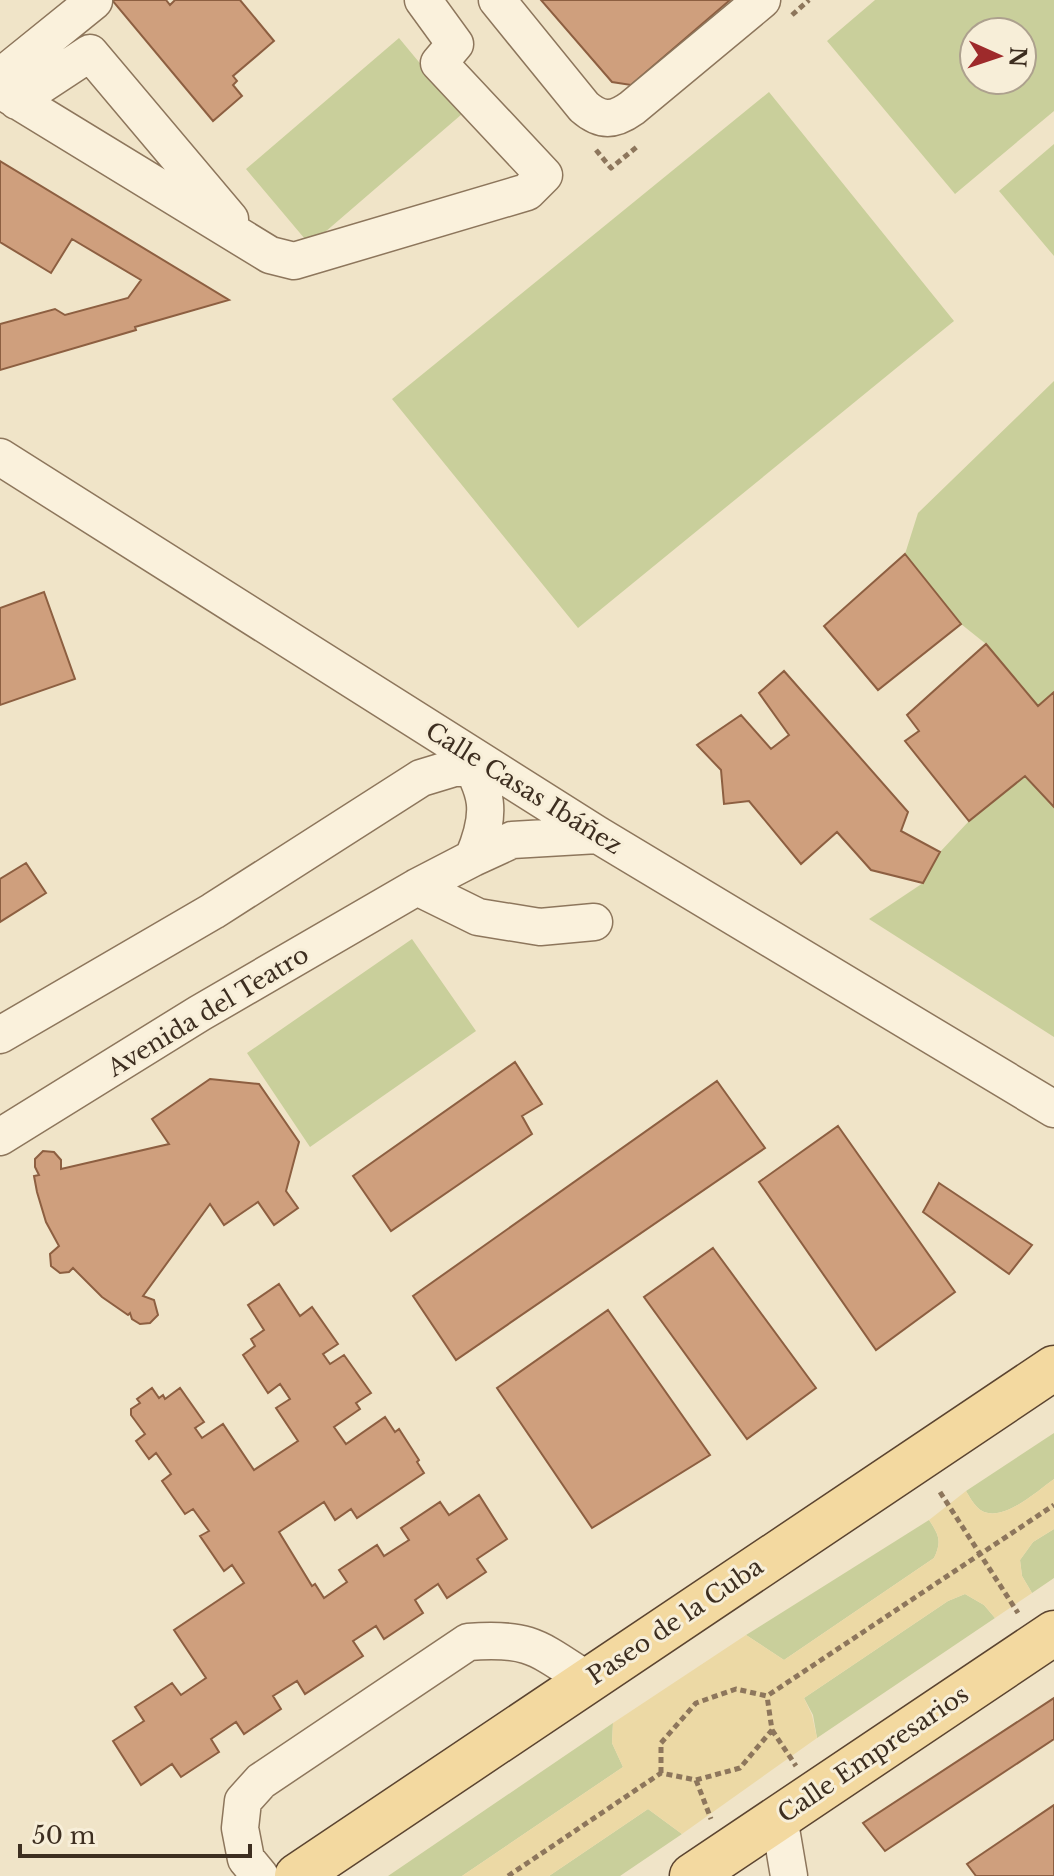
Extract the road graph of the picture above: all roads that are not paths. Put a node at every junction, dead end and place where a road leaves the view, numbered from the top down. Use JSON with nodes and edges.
{"nodes":[{"id":1,"x":423,"y":0,"type":"edge"},
{"id":2,"x":497,"y":0,"type":"edge"},
{"id":3,"x":762,"y":0,"type":"edge"},
{"id":4,"x":94,"y":1,"type":"edge"},
{"id":5,"x":6,"y":89,"type":"edge"},
{"id":6,"x":251,"y":244,"type":"junction"},
{"id":7,"x":0,"y":457,"type":"edge"},
{"id":8,"x":390,"y":703,"type":"junction"},
{"id":9,"x":475,"y":761,"type":"junction"},
{"id":10,"x":413,"y":783,"type":"junction"},
{"id":11,"x":598,"y":835,"type":"junction"},
{"id":12,"x":473,"y":858,"type":"junction"},
{"id":13,"x":417,"y":887,"type":"junction"},
{"id":14,"x":594,"y":922,"type":"dead end"},
{"id":15,"x":0,"y":1035,"type":"edge"},
{"id":16,"x":1054,"y":1109,"type":"edge"},
{"id":17,"x":0,"y":1137,"type":"edge"},
{"id":18,"x":1054,"y":1368,"type":"edge"},
{"id":19,"x":1046,"y":1638,"type":"edge"},
{"id":20,"x":587,"y":1680,"type":"junction"},
{"id":21,"x":779,"y":1817,"type":"junction"},
{"id":22,"x":260,"y":1876,"type":"edge"},
{"id":23,"x":297,"y":1876,"type":"edge"},
{"id":24,"x":692,"y":1876,"type":"edge"},
{"id":25,"x":789,"y":1876,"type":"edge"}],
"edges":[{"from":1,"to":6,"type":"street"},
{"from":2,"to":3,"type":"street"},
{"from":4,"to":5,"type":"street"},
{"from":5,"to":6,"type":"street"},
{"from":5,"to":6,"type":"street"},
{"from":7,"to":8,"type":"street","name":"Calle Casas Ibáñez"},
{"from":8,"to":9,"type":"street","name":"Calle Casas Ibáñez"},
{"from":8,"to":10,"type":"street"},
{"from":9,"to":10,"type":"street"},
{"from":9,"to":11,"type":"street","name":"Calle Casas Ibáñez"},
{"from":9,"to":12,"type":"street"},
{"from":10,"to":15,"type":"street"},
{"from":11,"to":12,"type":"street","name":"Avenida del Teatro"},
{"from":11,"to":16,"type":"street","name":"Calle Casas Ibáñez"},
{"from":12,"to":13,"type":"street","name":"Avenida del Teatro"},
{"from":13,"to":14,"type":"street"},
{"from":13,"to":17,"type":"street","name":"Avenida del Teatro"},
{"from":18,"to":20,"type":"main road","name":"Paseo de la Cuba"},
{"from":19,"to":21,"type":"main road","name":"Calle Empresarios"},
{"from":20,"to":22,"type":"street"},
{"from":20,"to":23,"type":"main road","name":"Paseo de la Cuba"},
{"from":21,"to":24,"type":"main road","name":"Calle Empresarios"},
{"from":21,"to":25,"type":"street"}]}
